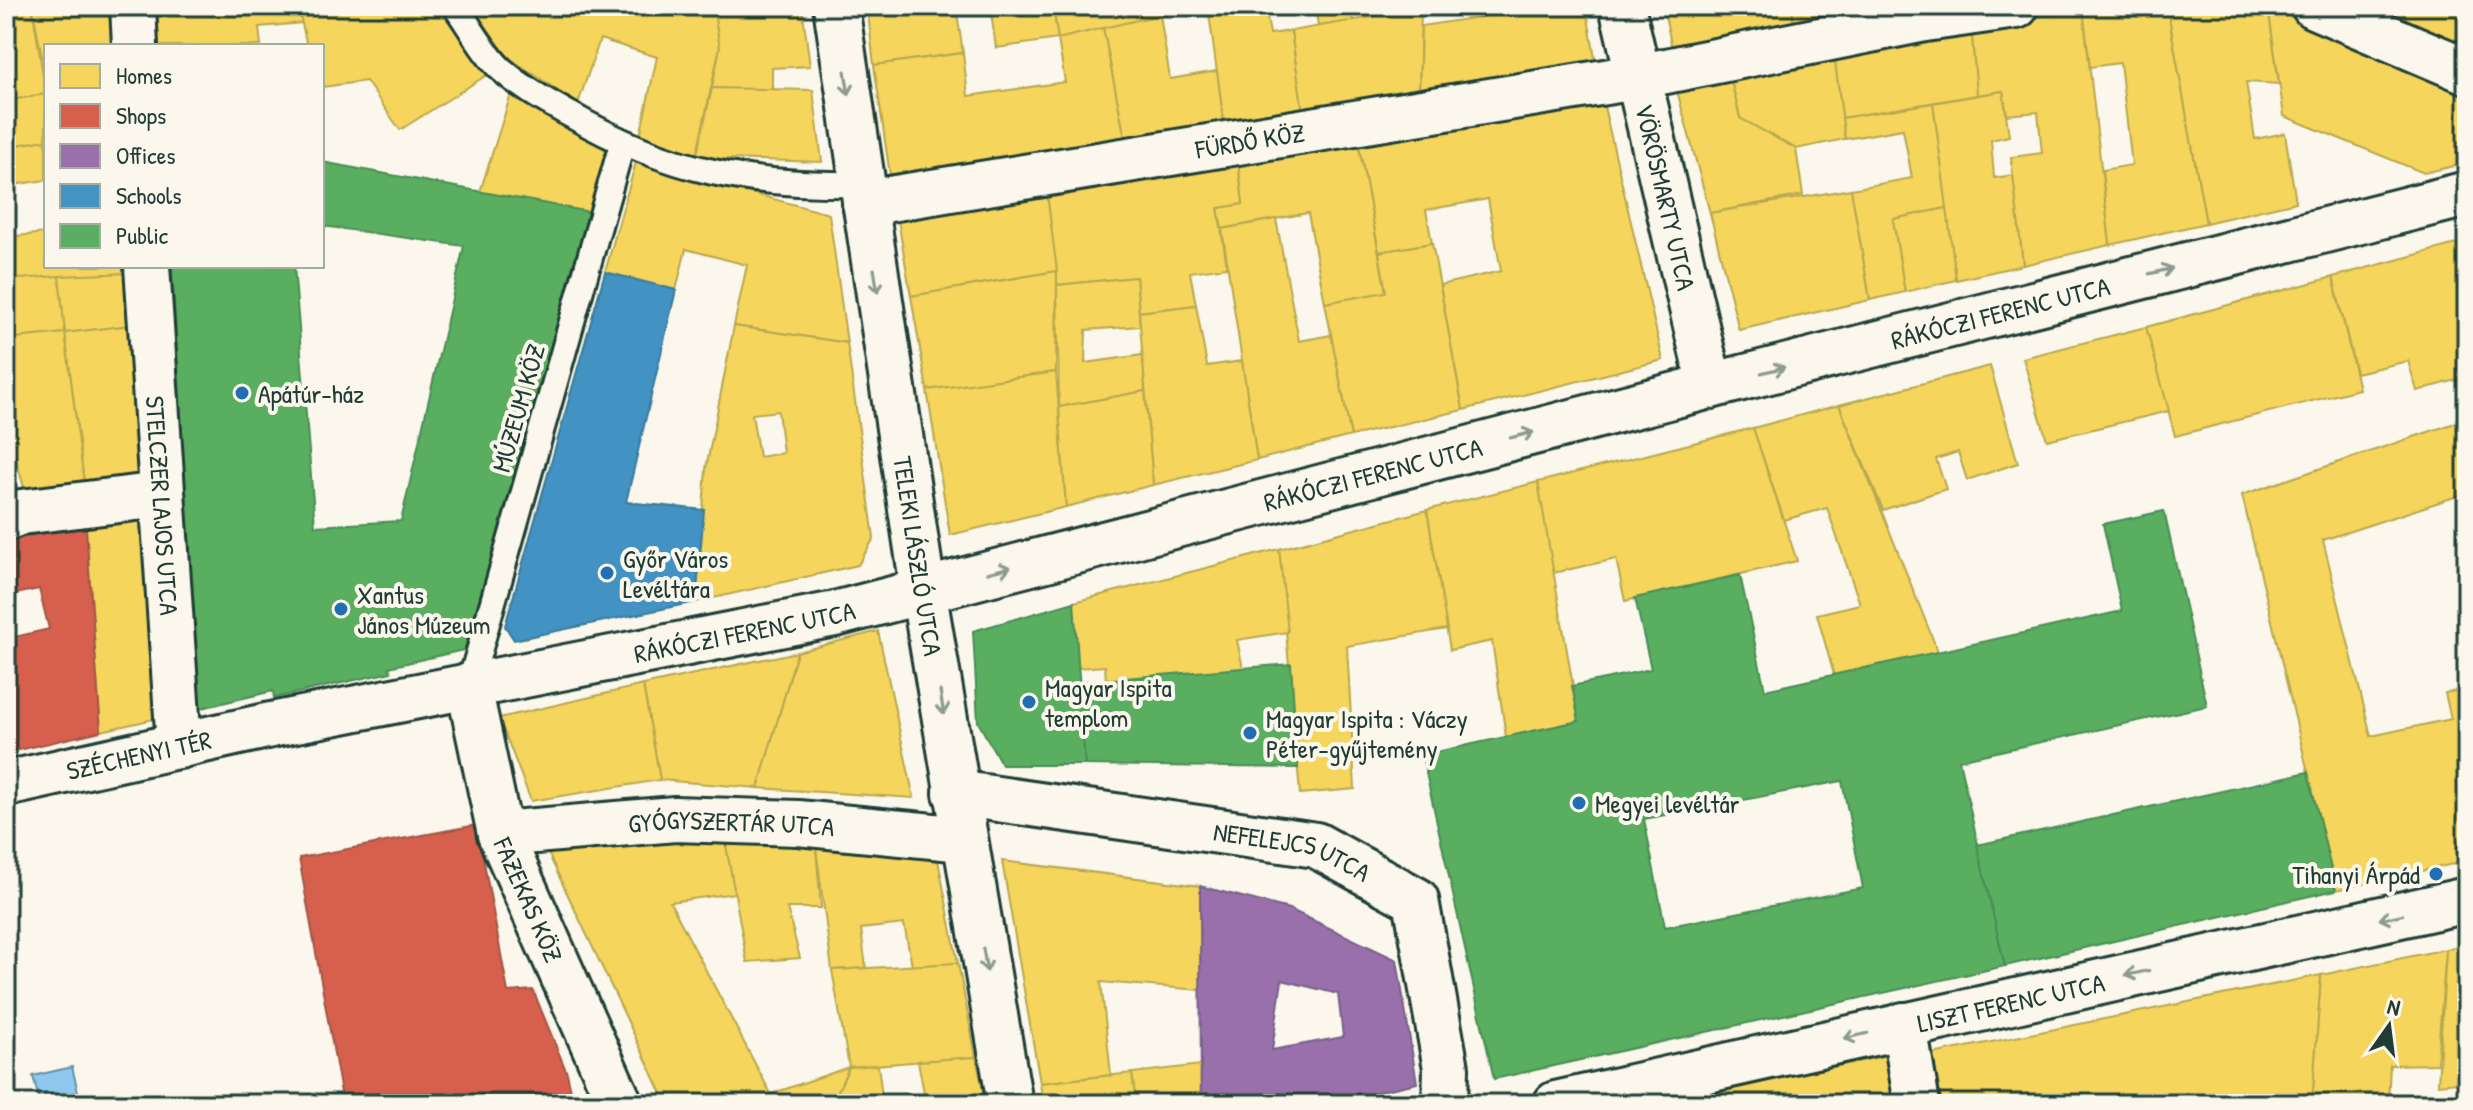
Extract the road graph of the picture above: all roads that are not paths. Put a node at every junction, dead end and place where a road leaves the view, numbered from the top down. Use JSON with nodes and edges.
{"nodes":[{"id":1,"x":133,"y":6,"type":"edge"},
{"id":2,"x":455,"y":6,"type":"edge"},
{"id":3,"x":836,"y":6,"type":"edge"},
{"id":4,"x":1622,"y":6,"type":"edge"},
{"id":5,"x":2016,"y":6,"type":"edge"},
{"id":6,"x":2314,"y":6,"type":"edge"},
{"id":7,"x":135,"y":44,"type":"edge"},
{"id":8,"x":2467,"y":71,"type":"edge"},
{"id":9,"x":1636,"y":77,"type":"junction"},
{"id":10,"x":622,"y":144,"type":"junction"},
{"id":11,"x":864,"y":194,"type":"junction"},
{"id":12,"x":2467,"y":194,"type":"edge"},
{"id":13,"x":147,"y":268,"type":"edge"},
{"id":14,"x":1710,"y":386,"type":"junction"},
{"id":15,"x":160,"y":495,"type":"junction"},
{"id":16,"x":6,"y":518,"type":"edge"},
{"id":17,"x":923,"y":589,"type":"junction"},
{"id":18,"x":469,"y":687,"type":"junction"},
{"id":19,"x":271,"y":725,"type":"joint"},
{"id":20,"x":179,"y":746,"type":"junction"},
{"id":21,"x":6,"y":784,"type":"edge"},
{"id":22,"x":956,"y":793,"type":"junction"},
{"id":23,"x":500,"y":834,"type":"junction"},
{"id":24,"x":964,"y":839,"type":"junction"},
{"id":25,"x":2467,"y":900,"type":"edge"},
{"id":26,"x":1904,"y":1025,"type":"junction"},
{"id":27,"x":620,"y":1104,"type":"edge"},
{"id":28,"x":1010,"y":1104,"type":"edge"},
{"id":29,"x":1445,"y":1104,"type":"edge"},
{"id":30,"x":1556,"y":1104,"type":"edge"},
{"id":31,"x":1917,"y":1104,"type":"edge"}],
"edges":[{"from":1,"to":7,"type":"street"},
{"from":2,"to":10,"type":"lane"},
{"from":3,"to":11,"type":"street","name":"TELEKI LÁSZLÓ UTCA","one_way":true},
{"from":4,"to":9,"type":"street","name":"VÖRÖSMARTY UTCA"},
{"from":5,"to":9,"type":"street","name":"FÜRDŐ KÖZ"},
{"from":6,"to":8,"type":"street"},
{"from":9,"to":11,"type":"street","name":"FÜRDŐ KÖZ"},
{"from":9,"to":14,"type":"street","name":"VÖRÖSMARTY UTCA"},
{"from":10,"to":11,"type":"lane"},
{"from":10,"to":18,"type":"lane","name":"MÚZEUM KÖZ"},
{"from":11,"to":17,"type":"street","name":"TELEKI LÁSZLÓ UTCA","one_way":true},
{"from":14,"to":12,"type":"street","name":"RÁKÓCZI FERENC UTCA","one_way":true},
{"from":13,"to":15,"type":"street","name":"STELCZER LAJOS UTCA"},
{"from":17,"to":14,"type":"street","name":"RÁKÓCZI FERENC UTCA","one_way":true},
{"from":15,"to":16,"type":"street"},
{"from":15,"to":20,"type":"street","name":"STELCZER LAJOS UTCA"},
{"from":17,"to":18,"type":"street","name":"RÁKÓCZI FERENC UTCA"},
{"from":17,"to":22,"type":"street","name":"TELEKI LÁSZLÓ UTCA","one_way":true},
{"from":18,"to":19,"type":"street","name":"RÁKÓCZI FERENC UTCA"},
{"from":18,"to":23,"type":"street","name":"FAZEKAS KÖZ"},
{"from":19,"to":20,"type":"street","name":"SZÉCHENYI TÉR"},
{"from":20,"to":21,"type":"street","name":"SZÉCHENYI TÉR"},
{"from":22,"to":24,"type":"street","name":"TELEKI LÁSZLÓ UTCA"},
{"from":22,"to":29,"type":"street","name":"NEFELEJCS UTCA"},
{"from":23,"to":24,"type":"street","name":"GYÓGYSZERTÁR UTCA"},
{"from":23,"to":27,"type":"street","name":"FAZEKAS KÖZ"},
{"from":24,"to":28,"type":"street","name":"TELEKI LÁSZLÓ UTCA","one_way":true},
{"from":25,"to":26,"type":"street","name":"LISZT FERENC UTCA","one_way":true},
{"from":26,"to":30,"type":"street","name":"LISZT FERENC UTCA","one_way":true},
{"from":26,"to":31,"type":"street"}]}
